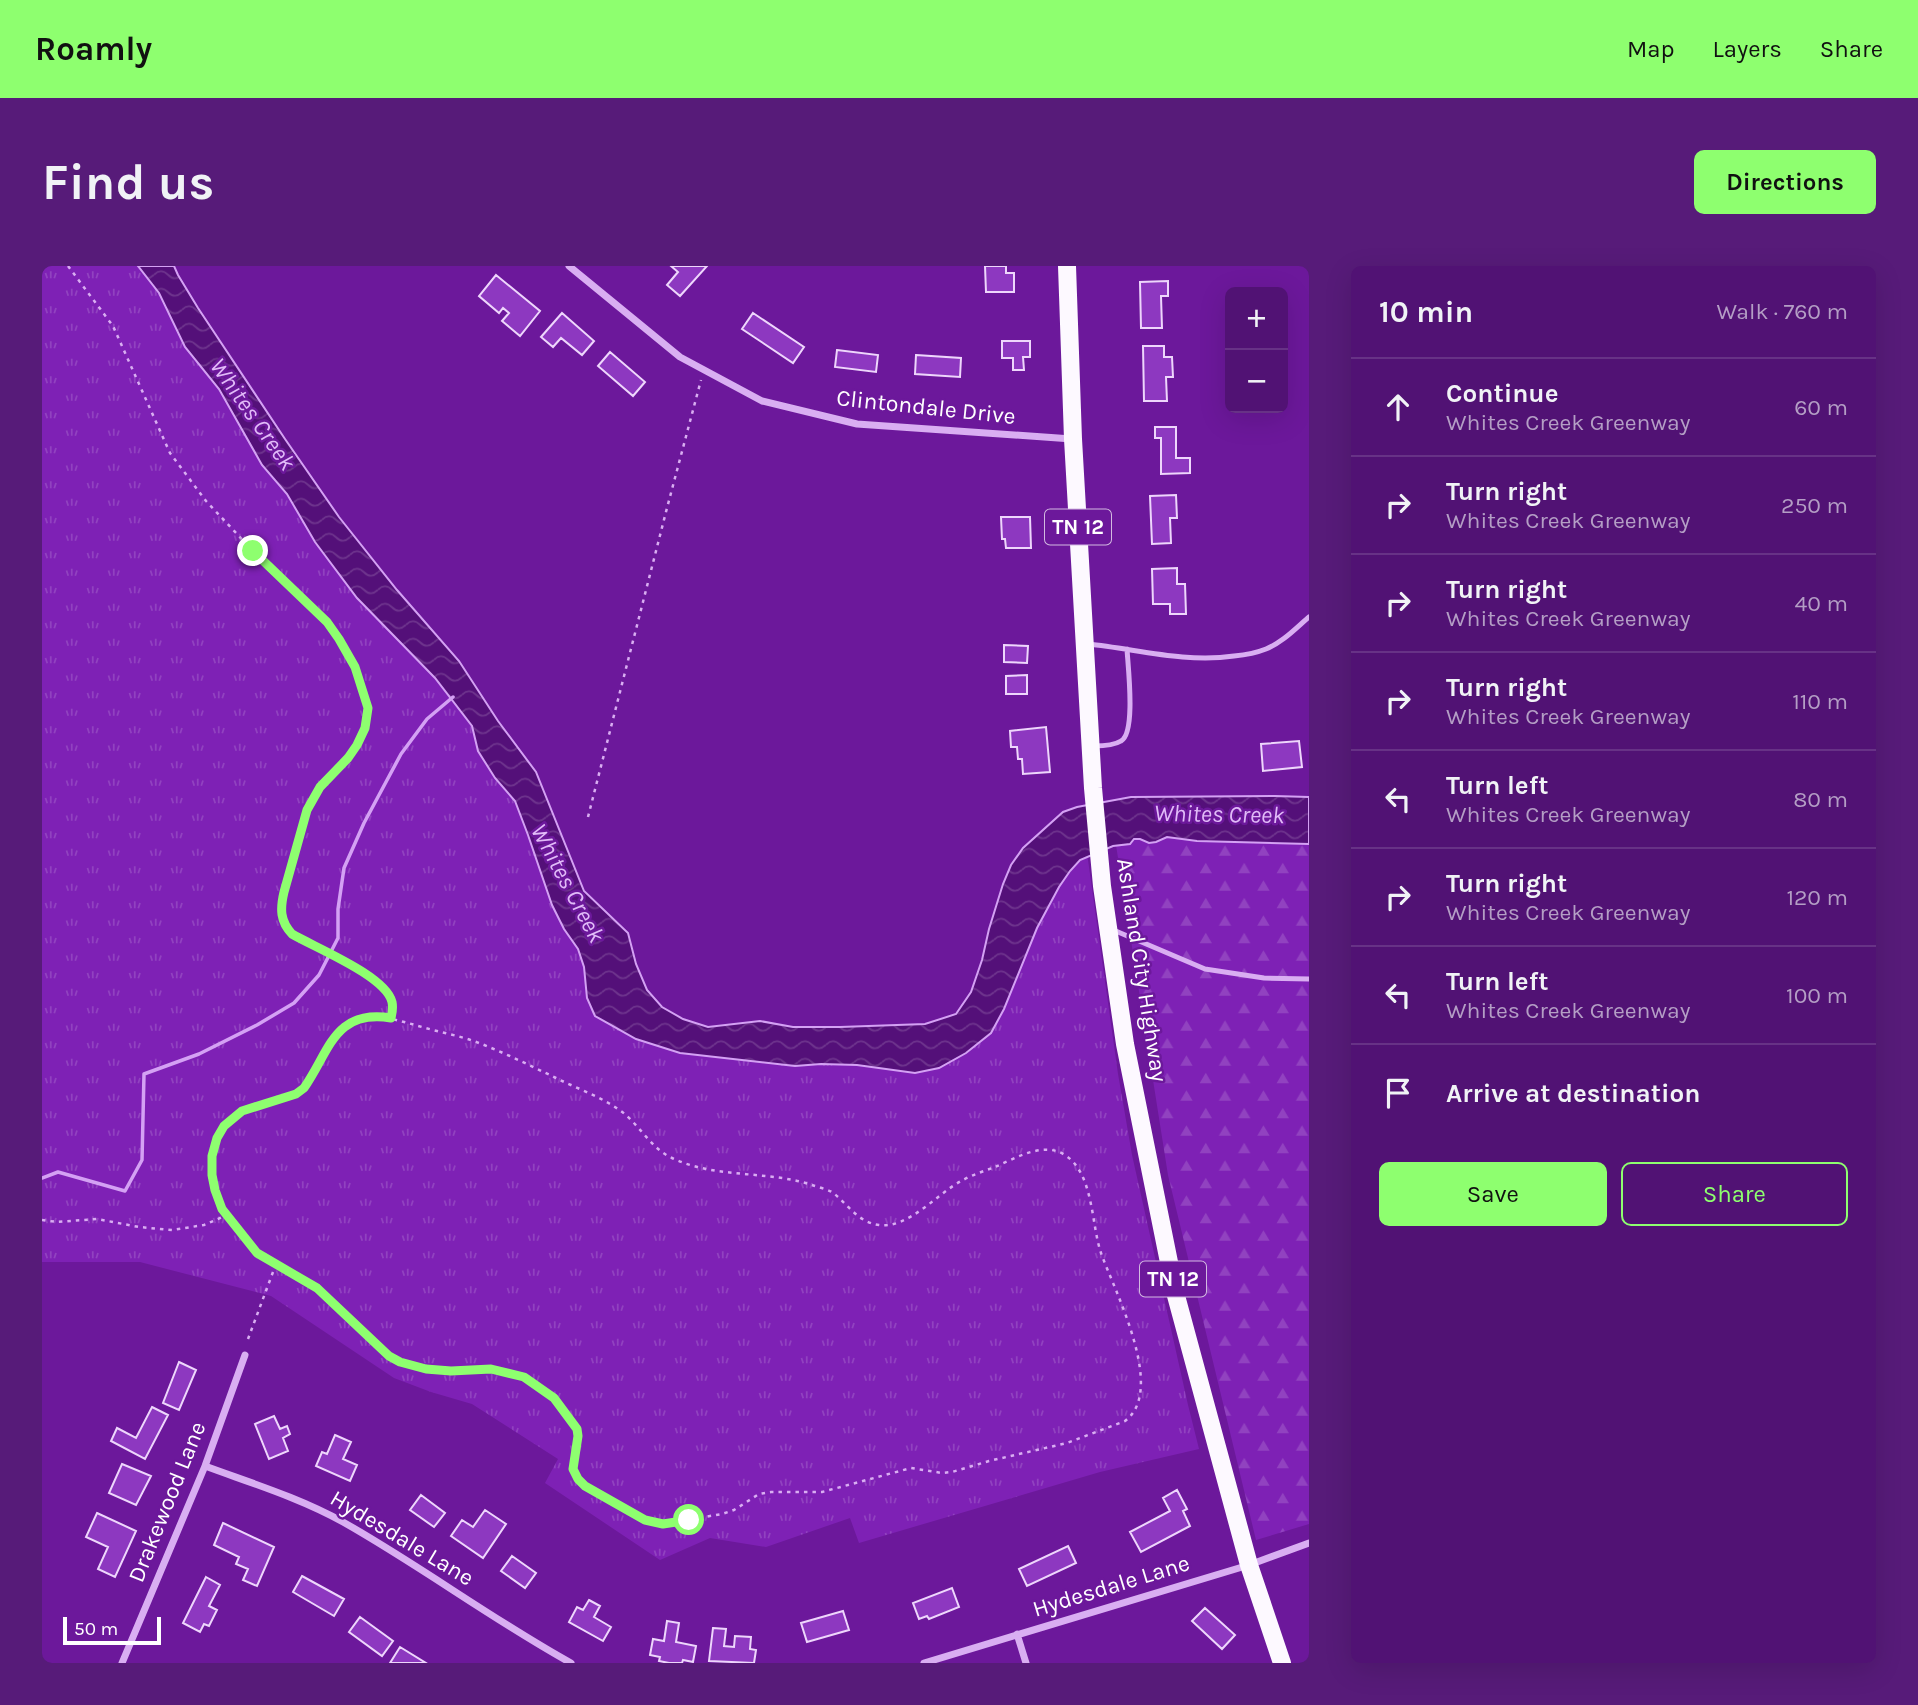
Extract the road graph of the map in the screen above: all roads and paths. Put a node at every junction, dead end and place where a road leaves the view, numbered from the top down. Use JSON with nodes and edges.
{"nodes":[{"id":1,"x":68,"y":266,"type":"edge"},
{"id":2,"x":569,"y":266,"type":"edge"},
{"id":3,"x":1067,"y":266,"type":"edge"},
{"id":4,"x":704,"y":370,"type":"junction"},
{"id":5,"x":1073,"y":439,"type":"junction"},
{"id":6,"x":1309,"y":617,"type":"edge"},
{"id":7,"x":1085,"y":644,"type":"junction"},
{"id":8,"x":1127,"y":649,"type":"junction"},
{"id":9,"x":1090,"y":747,"type":"junction"},
{"id":10,"x":588,"y":817,"type":"dead end"},
{"id":11,"x":1108,"y":928,"type":"junction"},
{"id":12,"x":1309,"y":979,"type":"edge"},
{"id":13,"x":391,"y":1018,"type":"junction"},
{"id":14,"x":226,"y":1215,"type":"junction"},
{"id":15,"x":42,"y":1220,"type":"edge"},
{"id":16,"x":276,"y":1264,"type":"junction"},
{"id":17,"x":248,"y":1339,"type":"dead end"},
{"id":18,"x":245,"y":1355,"type":"dead end"},
{"id":19,"x":205,"y":1466,"type":"junction"},
{"id":20,"x":1309,"y":1543,"type":"edge"},
{"id":21,"x":1249,"y":1565,"type":"junction"},
{"id":22,"x":1017,"y":1634,"type":"junction"},
{"id":23,"x":122,"y":1663,"type":"edge"},
{"id":24,"x":571,"y":1663,"type":"edge"},
{"id":25,"x":924,"y":1663,"type":"edge"},
{"id":26,"x":1026,"y":1663,"type":"edge"},
{"id":27,"x":1282,"y":1663,"type":"edge"}],
"edges":[{"from":1,"to":13,"type":"path"},
{"from":2,"to":4,"type":"street","name":"Clintondale Drive"},
{"from":3,"to":5,"type":"main road","name":"Ashland City Highway","number":"TN 12"},
{"from":4,"to":5,"type":"street","name":"Clintondale Drive"},
{"from":4,"to":10,"type":"path"},
{"from":5,"to":7,"type":"main road","name":"Ashland City Highway","number":"TN 12"},
{"from":6,"to":8,"type":"lane"},
{"from":7,"to":8,"type":"lane"},
{"from":7,"to":9,"type":"main road","name":"Ashland City Highway","number":"TN 12"},
{"from":8,"to":9,"type":"lane"},
{"from":9,"to":11,"type":"main road","name":"Ashland City Highway","number":"TN 12"},
{"from":11,"to":12,"type":"lane"},
{"from":11,"to":21,"type":"main road","name":"Ashland City Highway","number":"TN 12"},
{"from":13,"to":14,"type":"path"},
{"from":13,"to":16,"type":"path"},
{"from":14,"to":15,"type":"path"},
{"from":14,"to":16,"type":"path"},
{"from":16,"to":17,"type":"path"},
{"from":18,"to":19,"type":"street","name":"Drakewood Lane"},
{"from":19,"to":23,"type":"street","name":"Drakewood Lane"},
{"from":19,"to":24,"type":"street","name":"Hydesdale Lane"},
{"from":20,"to":21,"type":"street","name":"Hydesdale Lane"},
{"from":21,"to":22,"type":"street","name":"Hydesdale Lane"},
{"from":21,"to":27,"type":"main road","name":"Ashland City Highway","number":"TN 12"},
{"from":22,"to":25,"type":"street","name":"Hydesdale Lane"},
{"from":22,"to":26,"type":"street"}]}
